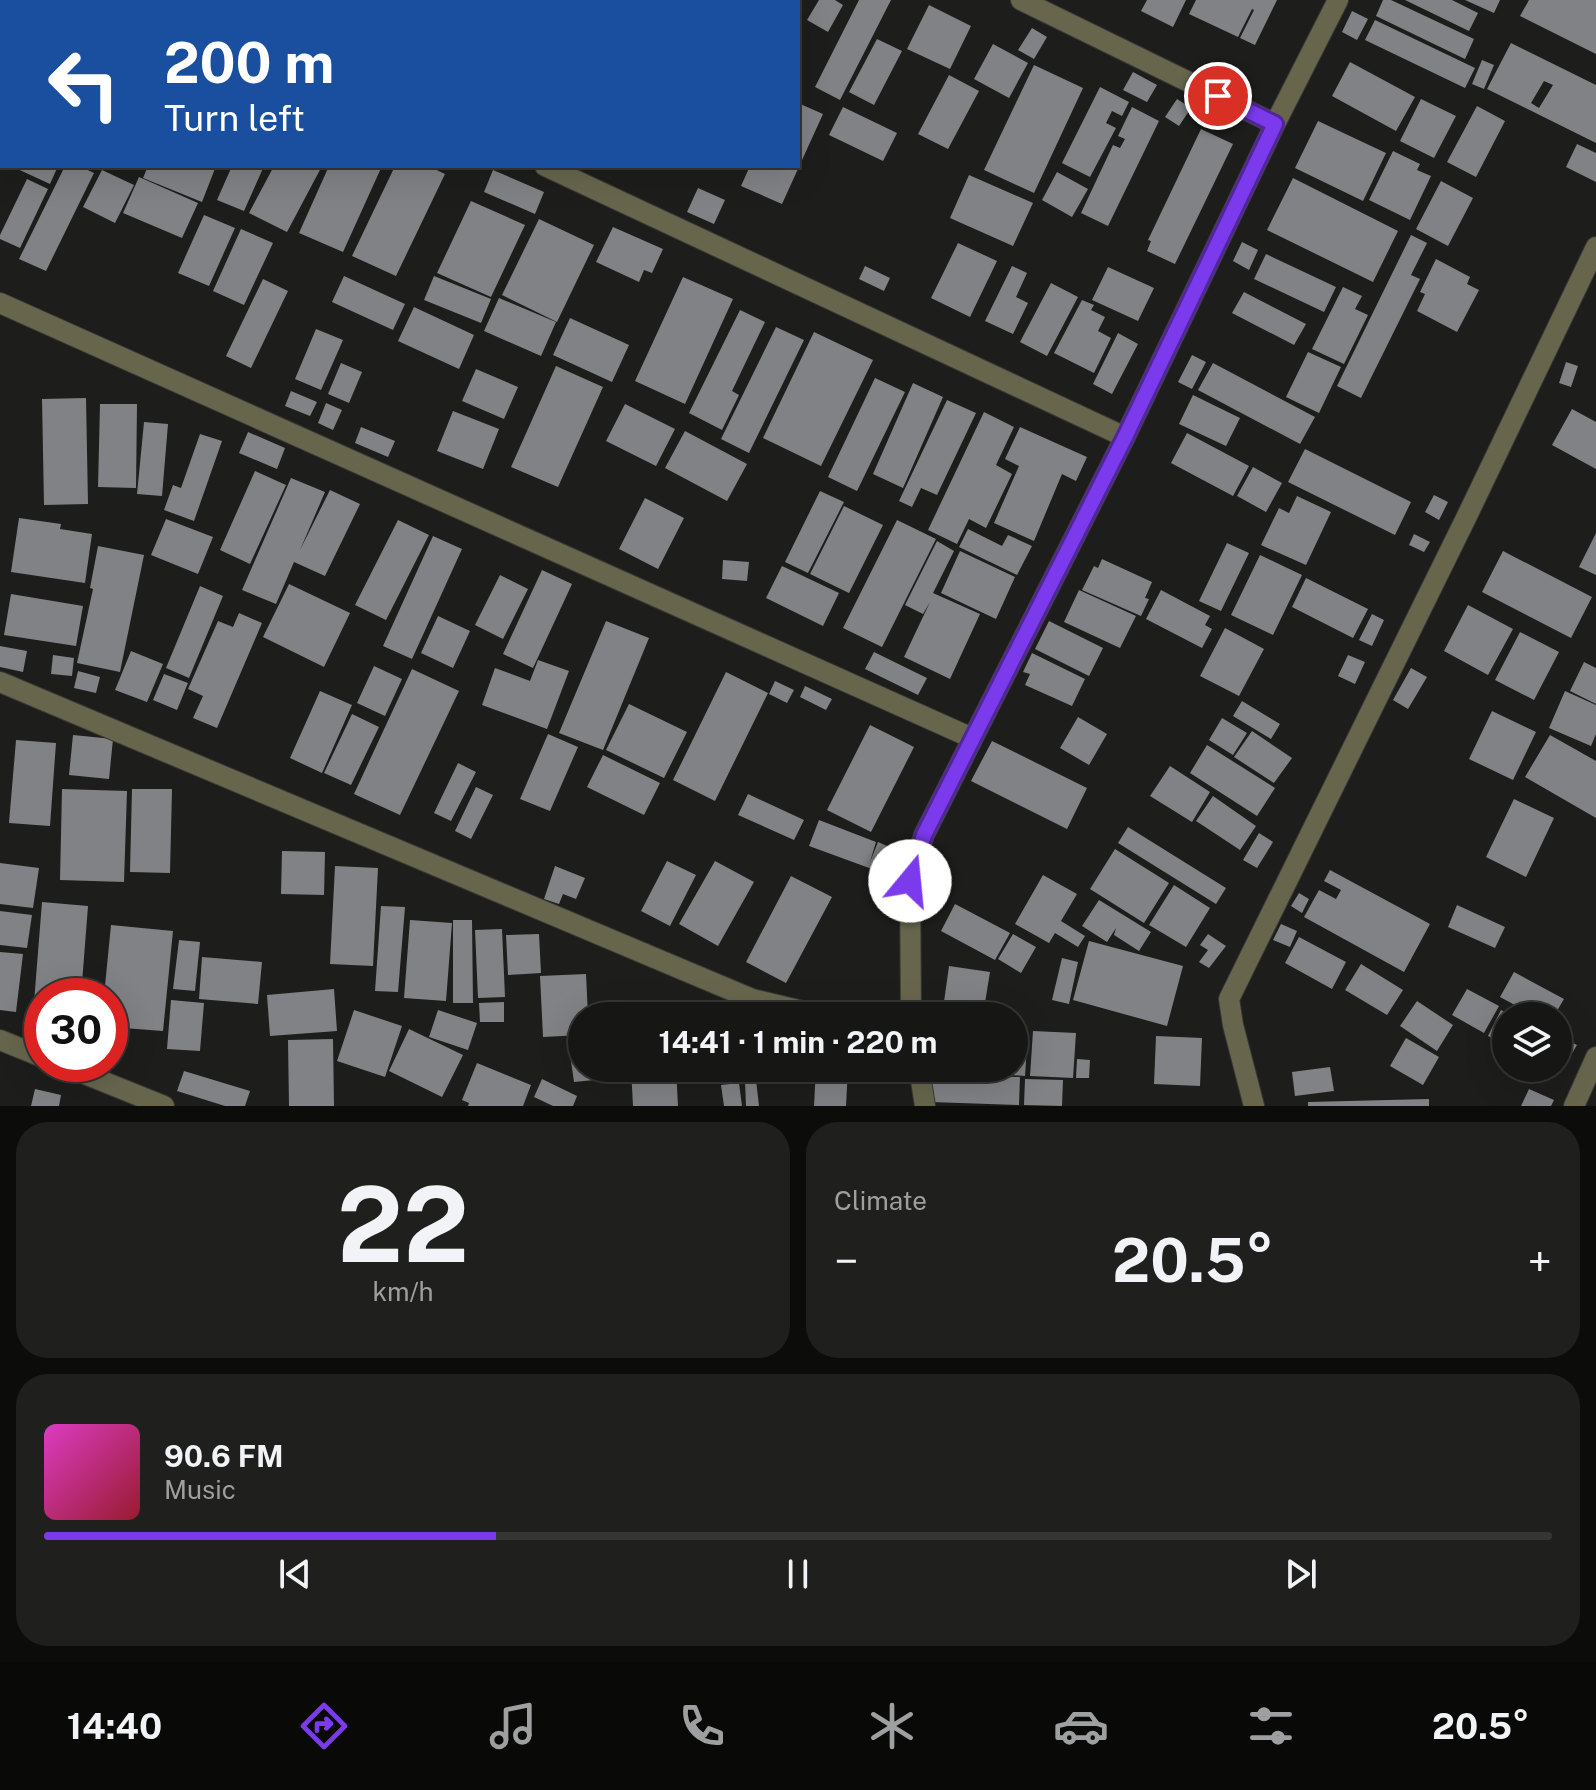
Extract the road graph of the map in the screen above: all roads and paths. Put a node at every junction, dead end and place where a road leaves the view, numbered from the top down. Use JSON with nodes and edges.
{"nodes":[{"id":1,"x":1021,"y":0,"type":"edge"},
{"id":2,"x":1338,"y":0,"type":"edge"},
{"id":3,"x":1275,"y":124,"type":"junction"},
{"id":4,"x":549,"y":168,"type":"edge"},
{"id":5,"x":1596,"y":247,"type":"edge"},
{"id":6,"x":0,"y":303,"type":"edge"},
{"id":7,"x":0,"y":317,"type":"edge"},
{"id":8,"x":1125,"y":437,"type":"junction"},
{"id":9,"x":0,"y":682,"type":"edge"},
{"id":10,"x":972,"y":738,"type":"junction"},
{"id":11,"x":765,"y":1002,"type":"edge"},
{"id":12,"x":911,"y":1002,"type":"edge"},
{"id":13,"x":0,"y":1040,"type":"edge"},
{"id":14,"x":24,"y":1050,"type":"edge"},
{"id":15,"x":1596,"y":1057,"type":"edge"},
{"id":16,"x":105,"y":1082,"type":"edge"},
{"id":17,"x":921,"y":1082,"type":"edge"},
{"id":18,"x":164,"y":1106,"type":"edge"},
{"id":19,"x":925,"y":1106,"type":"edge"},
{"id":20,"x":1254,"y":1106,"type":"edge"},
{"id":21,"x":1574,"y":1106,"type":"edge"}],
"edges":[{"from":1,"to":3,"type":"street"},
{"from":2,"to":3,"type":"street"},
{"from":3,"to":8,"type":"street"},
{"from":4,"to":8,"type":"street"},
{"from":5,"to":20,"type":"street"},
{"from":6,"to":7,"type":"street"},
{"from":6,"to":10,"type":"street"},
{"from":8,"to":10,"type":"street"},
{"from":9,"to":11,"type":"street"},
{"from":10,"to":12,"type":"street"},
{"from":13,"to":14,"type":"street"},
{"from":15,"to":21,"type":"street"},
{"from":16,"to":18,"type":"street"},
{"from":17,"to":19,"type":"street"}]}
